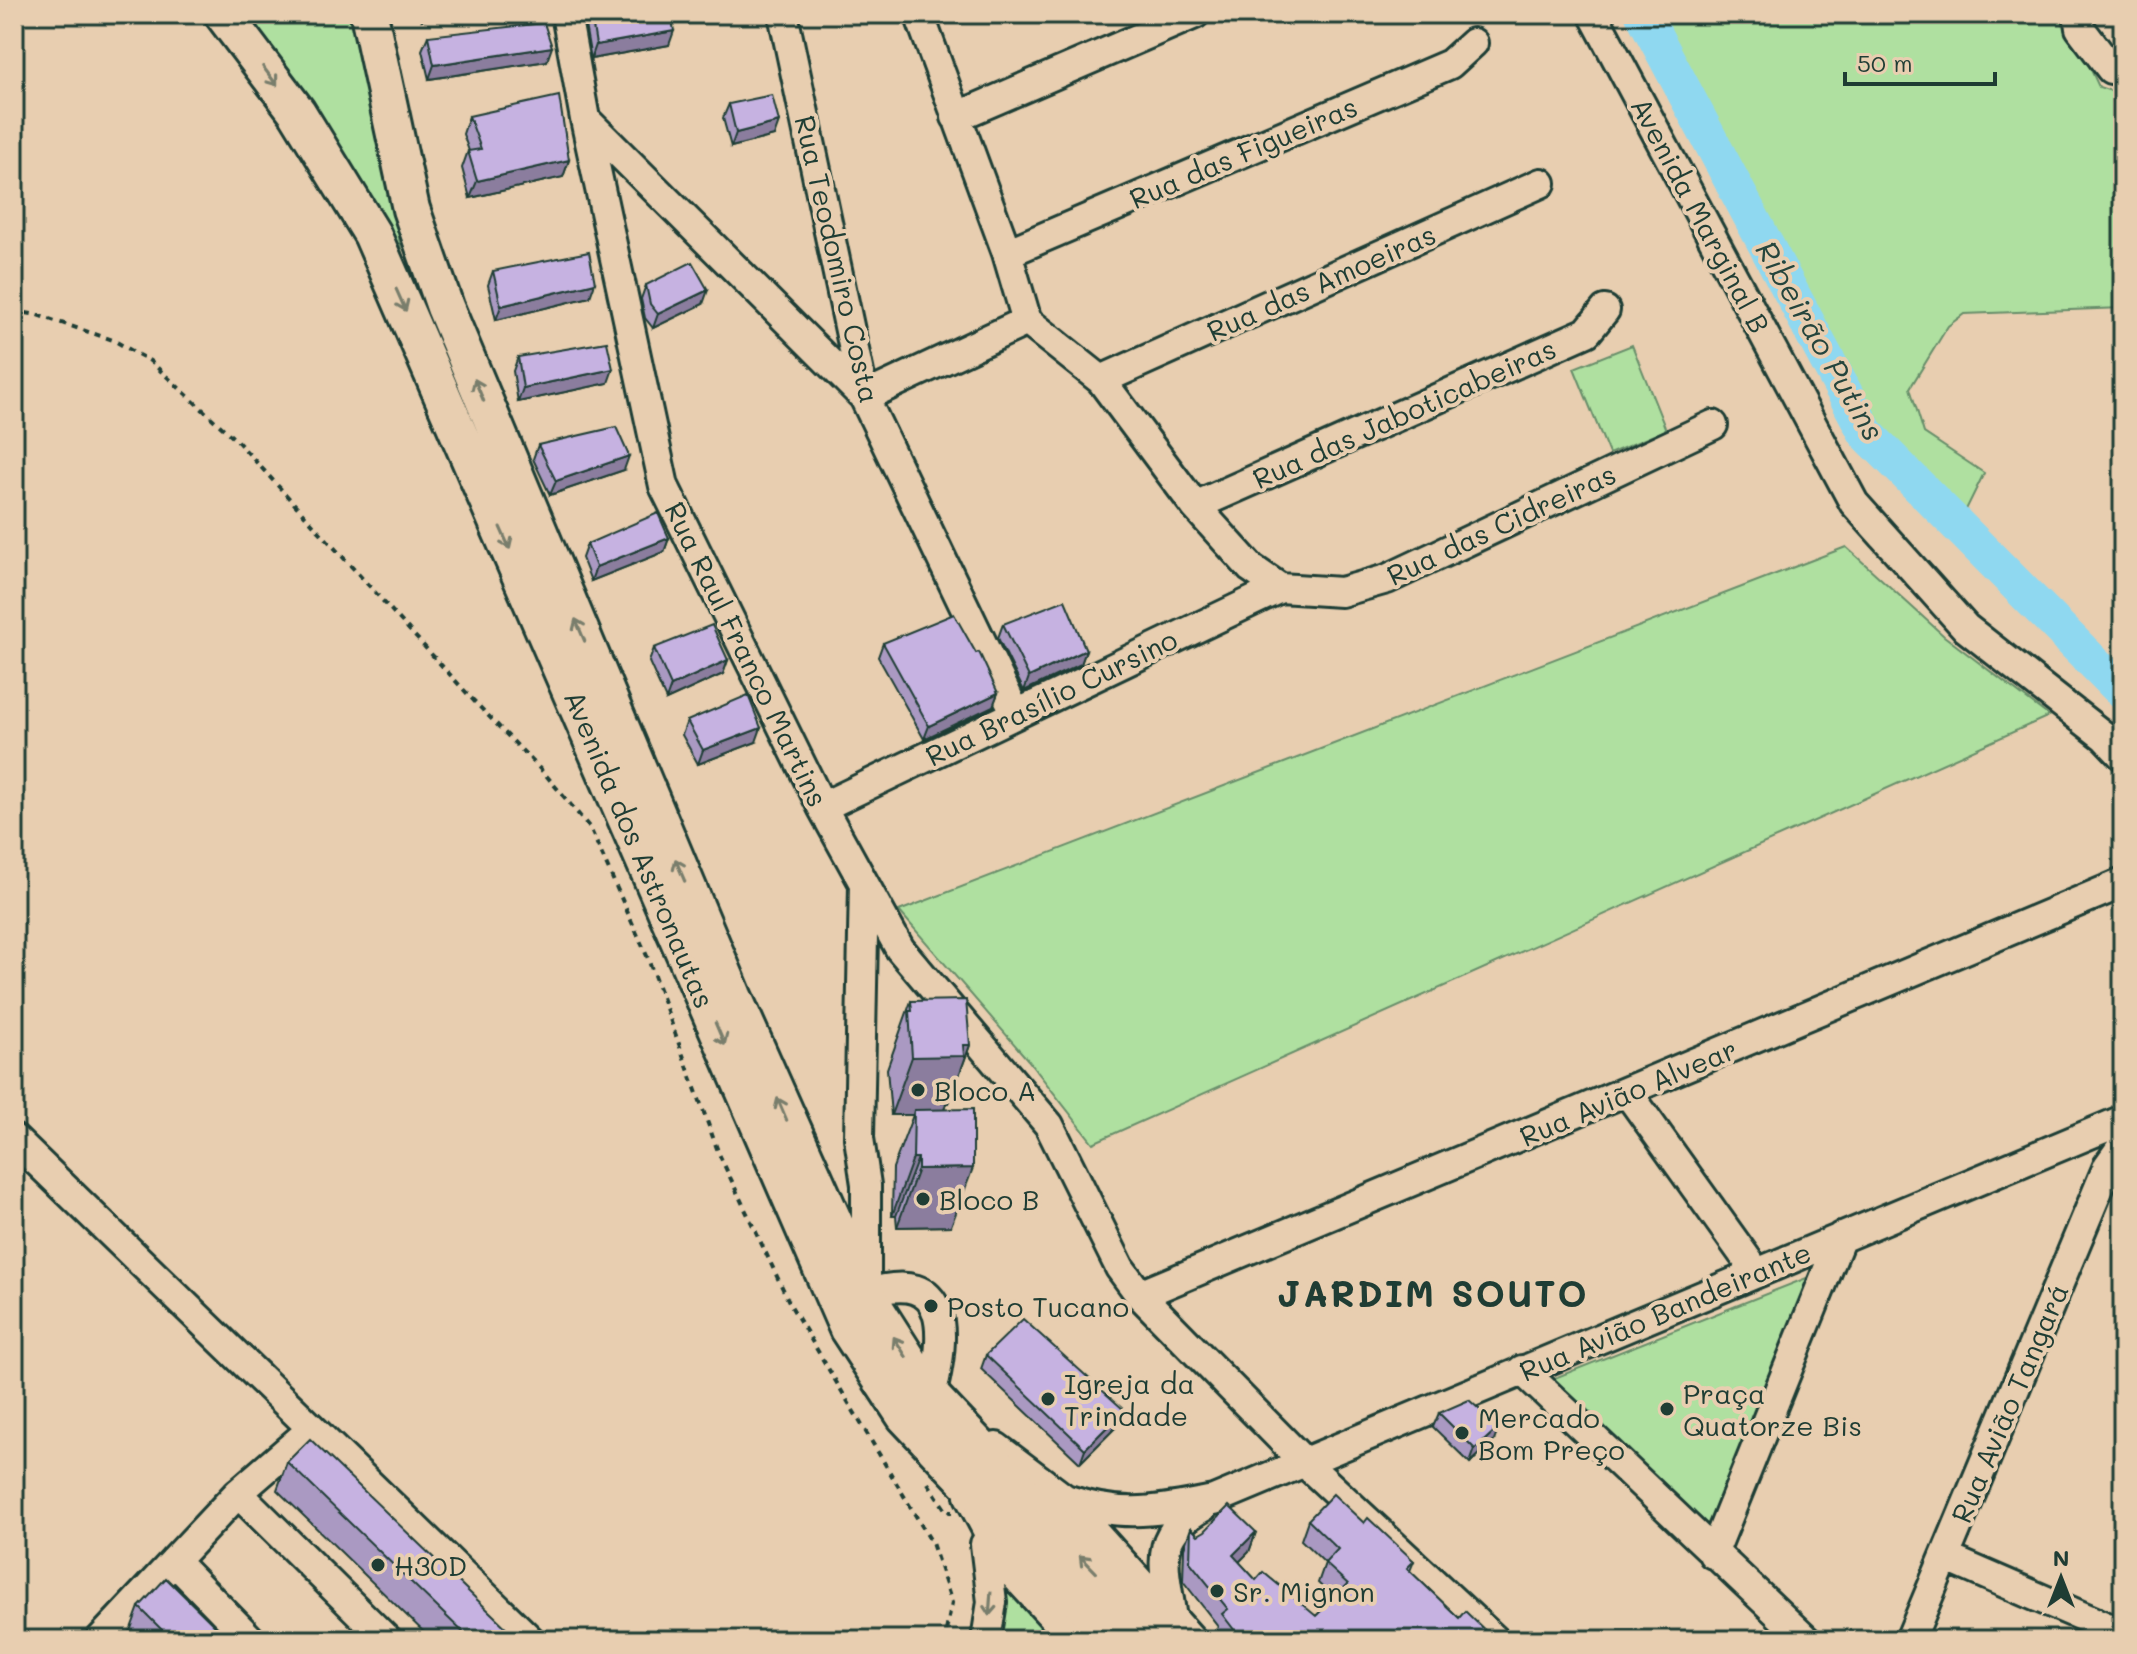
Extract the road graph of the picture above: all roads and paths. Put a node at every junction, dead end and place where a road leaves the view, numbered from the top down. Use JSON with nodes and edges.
{"nodes":[{"id":1,"x":223,"y":14,"type":"edge"},
{"id":2,"x":369,"y":14,"type":"edge"},
{"id":3,"x":566,"y":14,"type":"edge"},
{"id":4,"x":783,"y":14,"type":"edge"},
{"id":5,"x":919,"y":14,"type":"edge"},
{"id":6,"x":1195,"y":14,"type":"edge"},
{"id":7,"x":1593,"y":14,"type":"edge"},
{"id":8,"x":2078,"y":14,"type":"edge"},
{"id":9,"x":1473,"y":43,"type":"dead end"},
{"id":10,"x":2123,"y":71,"type":"edge"},
{"id":11,"x":956,"y":117,"type":"junction"},
{"id":12,"x":585,"y":119,"type":"junction"},
{"id":13,"x":1541,"y":183,"type":"dead end"},
{"id":14,"x":1007,"y":253,"type":"junction"},
{"id":15,"x":1605,"y":310,"type":"dead end"},
{"id":16,"x":14,"y":311,"type":"edge"},
{"id":17,"x":1027,"y":321,"type":"junction"},
{"id":18,"x":1101,"y":380,"type":"junction"},
{"id":19,"x":864,"y":397,"type":"junction"},
{"id":20,"x":1713,"y":425,"type":"dead end"},
{"id":21,"x":1195,"y":506,"type":"junction"},
{"id":22,"x":1280,"y":588,"type":"junction"},
{"id":23,"x":1016,"y":714,"type":"junction"},
{"id":24,"x":2123,"y":756,"type":"edge"},
{"id":25,"x":822,"y":807,"type":"junction"},
{"id":26,"x":864,"y":883,"type":"junction"},
{"id":27,"x":2121,"y":888,"type":"edge"},
{"id":28,"x":1628,"y":1093,"type":"junction"},
{"id":29,"x":2123,"y":1120,"type":"edge"},
{"id":30,"x":2081,"y":1137,"type":"junction"},
{"id":31,"x":859,"y":1138,"type":"junction"},
{"id":32,"x":14,"y":1139,"type":"edge"},
{"id":33,"x":2116,"y":1155,"type":"edge"},
{"id":34,"x":813,"y":1181,"type":"junction"},
{"id":35,"x":1841,"y":1237,"type":"junction"},
{"id":36,"x":1756,"y":1272,"type":"junction"},
{"id":37,"x":866,"y":1294,"type":"junction"},
{"id":38,"x":1140,"y":1295,"type":"junction"},
{"id":39,"x":1522,"y":1370,"type":"junction"},
{"id":40,"x":931,"y":1396,"type":"junction"},
{"id":41,"x":312,"y":1429,"type":"junction"},
{"id":42,"x":1304,"y":1462,"type":"junction"},
{"id":43,"x":238,"y":1493,"type":"junction"},
{"id":44,"x":1004,"y":1496,"type":"junction"},
{"id":45,"x":1065,"y":1499,"type":"junction"},
{"id":46,"x":1214,"y":1500,"type":"junction"},
{"id":47,"x":1713,"y":1554,"type":"junction"},
{"id":48,"x":1945,"y":1557,"type":"junction"},
{"id":49,"x":174,"y":1561,"type":"junction"},
{"id":50,"x":1167,"y":1629,"type":"edge"},
{"id":51,"x":2123,"y":1634,"type":"edge"},
{"id":52,"x":100,"y":1640,"type":"edge"},
{"id":53,"x":251,"y":1640,"type":"edge"},
{"id":54,"x":387,"y":1640,"type":"edge"},
{"id":55,"x":530,"y":1640,"type":"edge"},
{"id":56,"x":944,"y":1640,"type":"edge"},
{"id":57,"x":986,"y":1640,"type":"edge"},
{"id":58,"x":1074,"y":1640,"type":"edge"},
{"id":59,"x":1117,"y":1640,"type":"edge"},
{"id":60,"x":1192,"y":1640,"type":"edge"},
{"id":61,"x":1495,"y":1640,"type":"edge"},
{"id":62,"x":1806,"y":1640,"type":"edge"},
{"id":63,"x":1910,"y":1640,"type":"edge"}],
"edges":[{"from":1,"to":44,"type":"main road","name":"Avenida dos Astronautas","one_way":true},
{"from":34,"to":2,"type":"main road","name":"Avenida dos Astronautas","one_way":true},
{"from":3,"to":12,"type":"street","name":"Rua Raul Franco Martins"},
{"from":4,"to":19,"type":"street","name":"Rua Teodomiro Costa"},
{"from":5,"to":11,"type":"street"},
{"from":6,"to":11,"type":"street"},
{"from":7,"to":24,"type":"street","name":"Avenida Marginal B"},
{"from":8,"to":10,"type":"street"},
{"from":9,"to":14,"type":"street","name":"Rua das Figueiras"},
{"from":11,"to":14,"type":"street"},
{"from":12,"to":19,"type":"street"},
{"from":12,"to":25,"type":"street","name":"Rua Raul Franco Martins"},
{"from":13,"to":18,"type":"street","name":"Rua das Amoeiras"},
{"from":14,"to":17,"type":"street"},
{"from":15,"to":21,"type":"street","name":"Rua das Jaboticabeiras"},
{"from":16,"to":56,"type":"path"},
{"from":17,"to":18,"type":"street"},
{"from":17,"to":19,"type":"street"},
{"from":18,"to":21,"type":"street"},
{"from":19,"to":23,"type":"street","name":"Rua Teodomiro Costa"},
{"from":20,"to":22,"type":"street","name":"Rua das Cidreiras"},
{"from":21,"to":22,"type":"street"},
{"from":22,"to":23,"type":"street","name":"Rua Brasílio Cursino"},
{"from":23,"to":25,"type":"street","name":"Rua Brasílio Cursino"},
{"from":25,"to":26,"type":"street","name":"Rua Raul Franco Martins"},
{"from":26,"to":31,"type":"street"},
{"from":26,"to":38,"type":"street","name":"Rua Raul Franco Martins"},
{"from":27,"to":28,"type":"street","name":"Rua Avião Alvear"},
{"from":28,"to":36,"type":"street"},
{"from":28,"to":38,"type":"street","name":"Rua Avião Alvear"},
{"from":29,"to":30,"type":"street","name":"Rua Avião Bandeirante"},
{"from":30,"to":33,"type":"street","name":"Rua Avião Tangará"},
{"from":30,"to":35,"type":"street","name":"Rua Avião Bandeirante"},
{"from":31,"to":34,"type":"street"},
{"from":31,"to":37,"type":"street"},
{"from":32,"to":41,"type":"street"},
{"from":33,"to":48,"type":"street","name":"Rua Avião Tangará"},
{"from":34,"to":37,"type":"main road","name":"Avenida dos Astronautas"},
{"from":35,"to":36,"type":"street","name":"Rua Avião Bandeirante"},
{"from":35,"to":47,"type":"street"},
{"from":36,"to":39,"type":"street","name":"Rua Avião Bandeirante"},
{"from":40,"to":37,"type":"main road","name":"Avenida dos Astronautas","one_way":true},
{"from":37,"to":40,"type":"street"},
{"from":38,"to":42,"type":"street","name":"Rua Raul Franco Martins"},
{"from":39,"to":42,"type":"street","name":"Rua Avião Bandeirante"},
{"from":39,"to":47,"type":"street"},
{"from":40,"to":44,"type":"main road","name":"Avenida dos Astronautas"},
{"from":41,"to":43,"type":"street"},
{"from":41,"to":55,"type":"street"},
{"from":42,"to":46,"type":"street","name":"Rua Avião Bandeirante"},
{"from":42,"to":61,"type":"street","name":"Rua Raul Franco Martins"},
{"from":43,"to":49,"type":"street"},
{"from":43,"to":54,"type":"street"},
{"from":44,"to":45,"type":"street"},
{"from":50,"to":44,"type":"main road","name":"Avenida dos Astronautas","one_way":true},
{"from":44,"to":57,"type":"street","one_way":true},
{"from":44,"to":58,"type":"street"},
{"from":44,"to":59,"type":"main road","name":"Avenida dos Astronautas"},
{"from":45,"to":46,"type":"street","name":"Rua Avião Bandeirante"},
{"from":45,"to":50,"type":"street"},
{"from":46,"to":50,"type":"street"},
{"from":47,"to":62,"type":"street"},
{"from":48,"to":51,"type":"street"},
{"from":48,"to":63,"type":"street","name":"Rua Avião Tangará"},
{"from":49,"to":52,"type":"street"},
{"from":49,"to":53,"type":"street"},
{"from":50,"to":60,"type":"street"}]}
